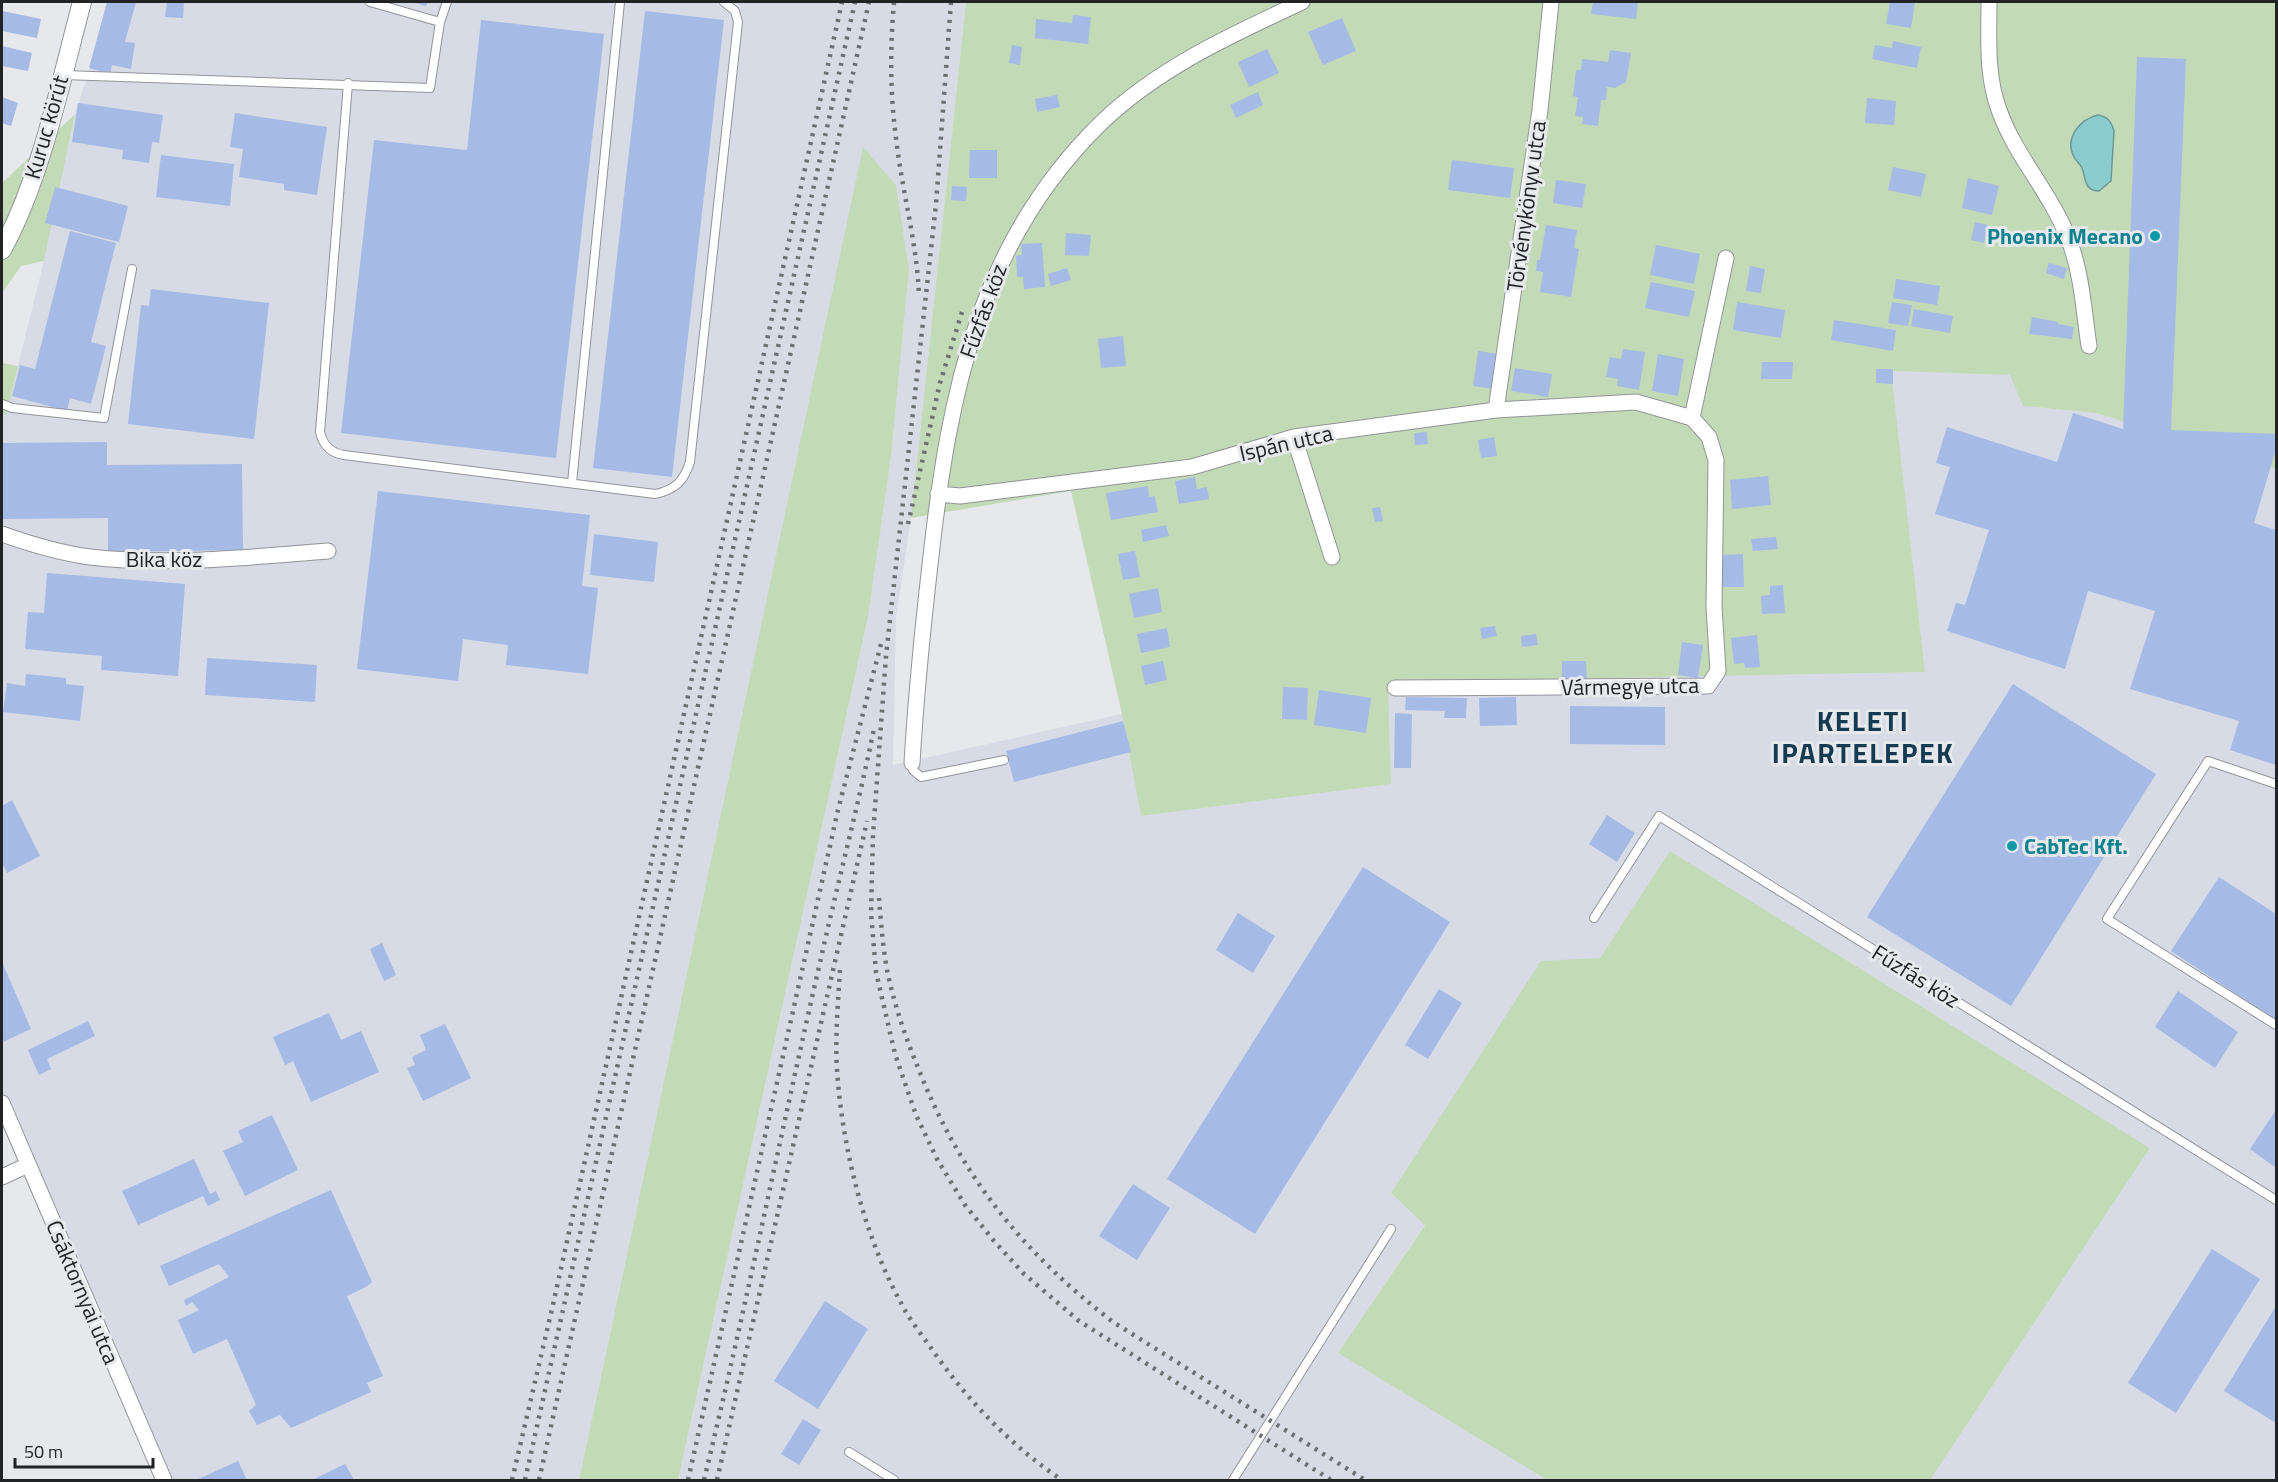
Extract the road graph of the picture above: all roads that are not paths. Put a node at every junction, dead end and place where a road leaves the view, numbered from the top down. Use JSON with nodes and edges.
{"nodes":[{"id":1,"x":82,"y":2,"type":"edge"},
{"id":2,"x":370,"y":2,"type":"edge"},
{"id":3,"x":447,"y":2,"type":"edge"},
{"id":4,"x":620,"y":2,"type":"edge"},
{"id":5,"x":724,"y":2,"type":"edge"},
{"id":6,"x":1302,"y":2,"type":"edge"},
{"id":7,"x":1551,"y":2,"type":"edge"},
{"id":8,"x":1989,"y":2,"type":"edge"},
{"id":9,"x":440,"y":22,"type":"junction"},
{"id":10,"x":62,"y":75,"type":"junction"},
{"id":11,"x":348,"y":83,"type":"junction"},
{"id":12,"x":2,"y":250,"type":"edge"},
{"id":13,"x":1726,"y":258,"type":"dead end"},
{"id":14,"x":132,"y":269,"type":"dead end"},
{"id":15,"x":2089,"y":346,"type":"dead end"},
{"id":16,"x":2,"y":404,"type":"edge"},
{"id":17,"x":1496,"y":410,"type":"junction"},
{"id":18,"x":1692,"y":418,"type":"junction"},
{"id":19,"x":1294,"y":437,"type":"junction"},
{"id":20,"x":572,"y":483,"type":"junction"},
{"id":21,"x":938,"y":494,"type":"junction"},
{"id":22,"x":2,"y":534,"type":"edge"},
{"id":23,"x":328,"y":551,"type":"dead end"},
{"id":24,"x":1332,"y":557,"type":"dead end"},
{"id":25,"x":1395,"y":688,"type":"dead end"},
{"id":26,"x":1004,"y":760,"type":"dead end"},
{"id":27,"x":912,"y":763,"type":"joint"},
{"id":28,"x":2277,"y":784,"type":"edge"},
{"id":29,"x":1594,"y":918,"type":"dead end"},
{"id":30,"x":2277,"y":1025,"type":"edge"},
{"id":31,"x":2,"y":1103,"type":"edge"},
{"id":32,"x":28,"y":1165,"type":"junction"},
{"id":33,"x":2,"y":1177,"type":"edge"},
{"id":34,"x":2277,"y":1200,"type":"edge"},
{"id":35,"x":1390,"y":1229,"type":"dead end"},
{"id":36,"x":849,"y":1452,"type":"dead end"},
{"id":37,"x":164,"y":1480,"type":"edge"},
{"id":38,"x":894,"y":1480,"type":"edge"},
{"id":39,"x":1233,"y":1480,"type":"edge"}],
"edges":[{"from":1,"to":10,"type":"street","name":"Kuruc körút"},
{"from":2,"to":9,"type":"lane"},
{"from":3,"to":9,"type":"lane"},
{"from":4,"to":20,"type":"lane"},
{"from":5,"to":20,"type":"lane"},
{"from":6,"to":21,"type":"street","name":"Fűzfás köz"},
{"from":7,"to":17,"type":"street","name":"Törvénykönyv utca"},
{"from":8,"to":15,"type":"street"},
{"from":9,"to":11,"type":"lane"},
{"from":10,"to":11,"type":"lane"},
{"from":10,"to":12,"type":"street","name":"Kuruc körút"},
{"from":11,"to":20,"type":"lane"},
{"from":13,"to":18,"type":"street"},
{"from":14,"to":16,"type":"lane"},
{"from":17,"to":18,"type":"street","name":"Ispán utca"},
{"from":17,"to":19,"type":"street","name":"Ispán utca"},
{"from":18,"to":25,"type":"street","name":"Vármegye utca"},
{"from":19,"to":21,"type":"street","name":"Ispán utca"},
{"from":19,"to":24,"type":"street"},
{"from":21,"to":27,"type":"street","name":"Fűzfás köz"},
{"from":22,"to":23,"type":"street","name":"Bika köz"},
{"from":26,"to":27,"type":"lane"},
{"from":28,"to":30,"type":"lane"},
{"from":29,"to":34,"type":"lane","name":"Fűzfás köz"},
{"from":31,"to":32,"type":"street","name":"Csáktornyai utca"},
{"from":32,"to":33,"type":"street"},
{"from":32,"to":37,"type":"street","name":"Csáktornyai utca"},
{"from":35,"to":39,"type":"lane"},
{"from":36,"to":38,"type":"lane"}]}
